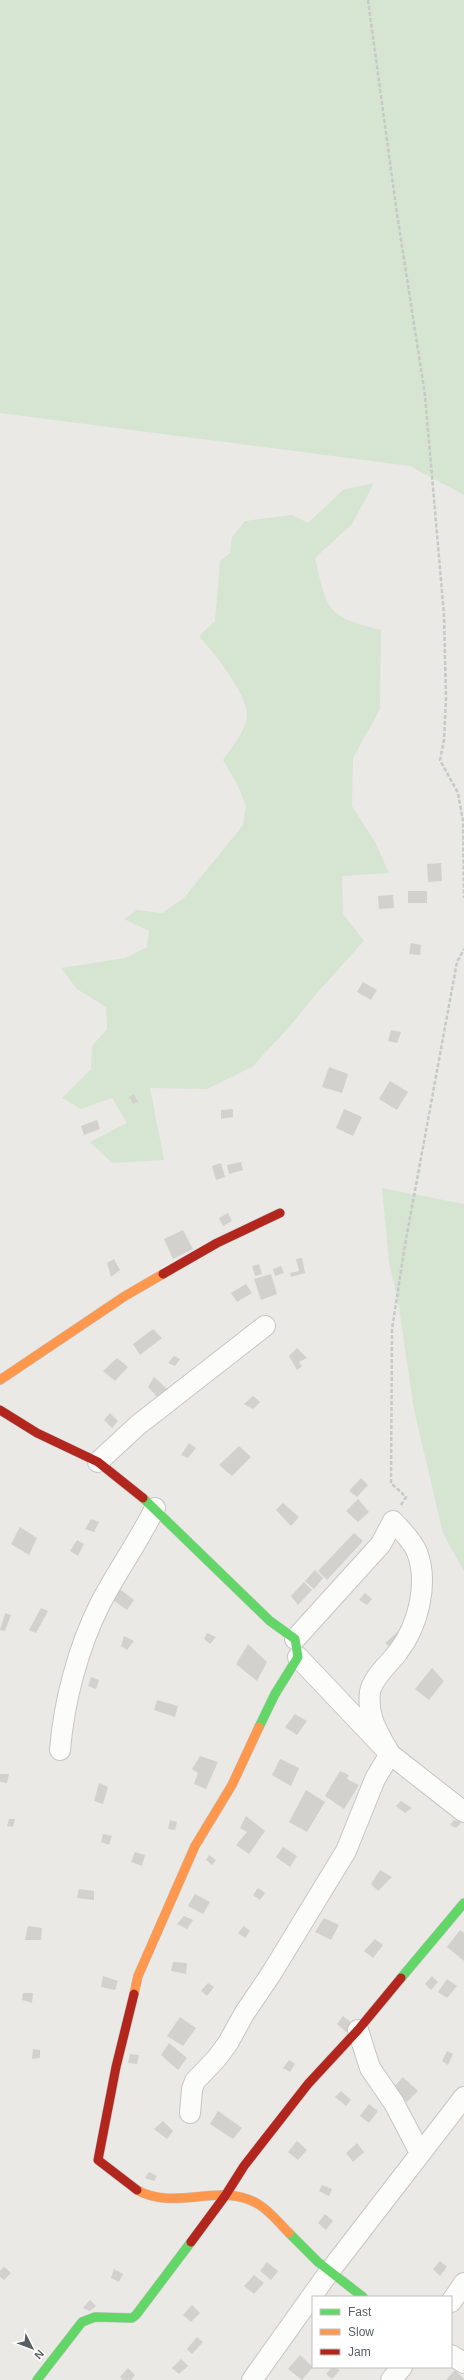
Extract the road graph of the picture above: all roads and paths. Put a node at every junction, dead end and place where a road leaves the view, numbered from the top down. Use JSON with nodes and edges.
{"nodes":[{"id":1,"x":368,"y":0,"type":"edge"},
{"id":2,"x":464,"y":898,"type":"edge"},
{"id":3,"x":464,"y":949,"type":"edge"},
{"id":4,"x":280,"y":1213,"type":"dead end"},
{"id":5,"x":265,"y":1326,"type":"dead end"},
{"id":6,"x":0,"y":1380,"type":"edge"},
{"id":7,"x":0,"y":1410,"type":"edge"},
{"id":8,"x":98,"y":1462,"type":"junction"},
{"id":9,"x":155,"y":1508,"type":"junction"},
{"id":10,"x":392,"y":1521,"type":"junction"},
{"id":11,"x":296,"y":1648,"type":"junction"},
{"id":12,"x":60,"y":1750,"type":"dead end"},
{"id":13,"x":390,"y":1754,"type":"junction"},
{"id":14,"x":464,"y":1812,"type":"edge"},
{"id":15,"x":464,"y":1903,"type":"edge"},
{"id":16,"x":358,"y":2030,"type":"junction"},
{"id":17,"x":464,"y":2097,"type":"edge"},
{"id":18,"x":190,"y":2113,"type":"dead end"},
{"id":19,"x":420,"y":2153,"type":"junction"},
{"id":20,"x":225,"y":2196,"type":"junction"},
{"id":21,"x":329,"y":2272,"type":"junction"},
{"id":22,"x":464,"y":2283,"type":"edge"},
{"id":23,"x":362,"y":2296,"type":"edge"},
{"id":24,"x":452,"y":2301,"type":"edge"},
{"id":25,"x":452,"y":2356,"type":"edge"},
{"id":26,"x":464,"y":2363,"type":"edge"},
{"id":27,"x":401,"y":2368,"type":"edge"},
{"id":28,"x":37,"y":2380,"type":"edge"},
{"id":29,"x":252,"y":2380,"type":"edge"},
{"id":30,"x":391,"y":2380,"type":"edge"}],
"edges":[{"from":1,"to":2,"type":"path"},
{"from":3,"to":10,"type":"path"},
{"from":4,"to":6,"type":"street"},
{"from":5,"to":8,"type":"street"},
{"from":7,"to":8,"type":"street"},
{"from":8,"to":9,"type":"street"},
{"from":9,"to":11,"type":"street"},
{"from":9,"to":12,"type":"street"},
{"from":10,"to":11,"type":"street"},
{"from":10,"to":13,"type":"street"},
{"from":11,"to":13,"type":"street"},
{"from":11,"to":20,"type":"street"},
{"from":13,"to":14,"type":"street"},
{"from":13,"to":18,"type":"street"},
{"from":15,"to":16,"type":"street"},
{"from":16,"to":19,"type":"street"},
{"from":16,"to":20,"type":"street"},
{"from":17,"to":19,"type":"street"},
{"from":19,"to":21,"type":"street"},
{"from":20,"to":21,"type":"street"},
{"from":20,"to":28,"type":"street"},
{"from":21,"to":23,"type":"street"},
{"from":21,"to":29,"type":"street"},
{"from":22,"to":24,"type":"street"},
{"from":25,"to":26,"type":"street"},
{"from":27,"to":30,"type":"street"}]}
